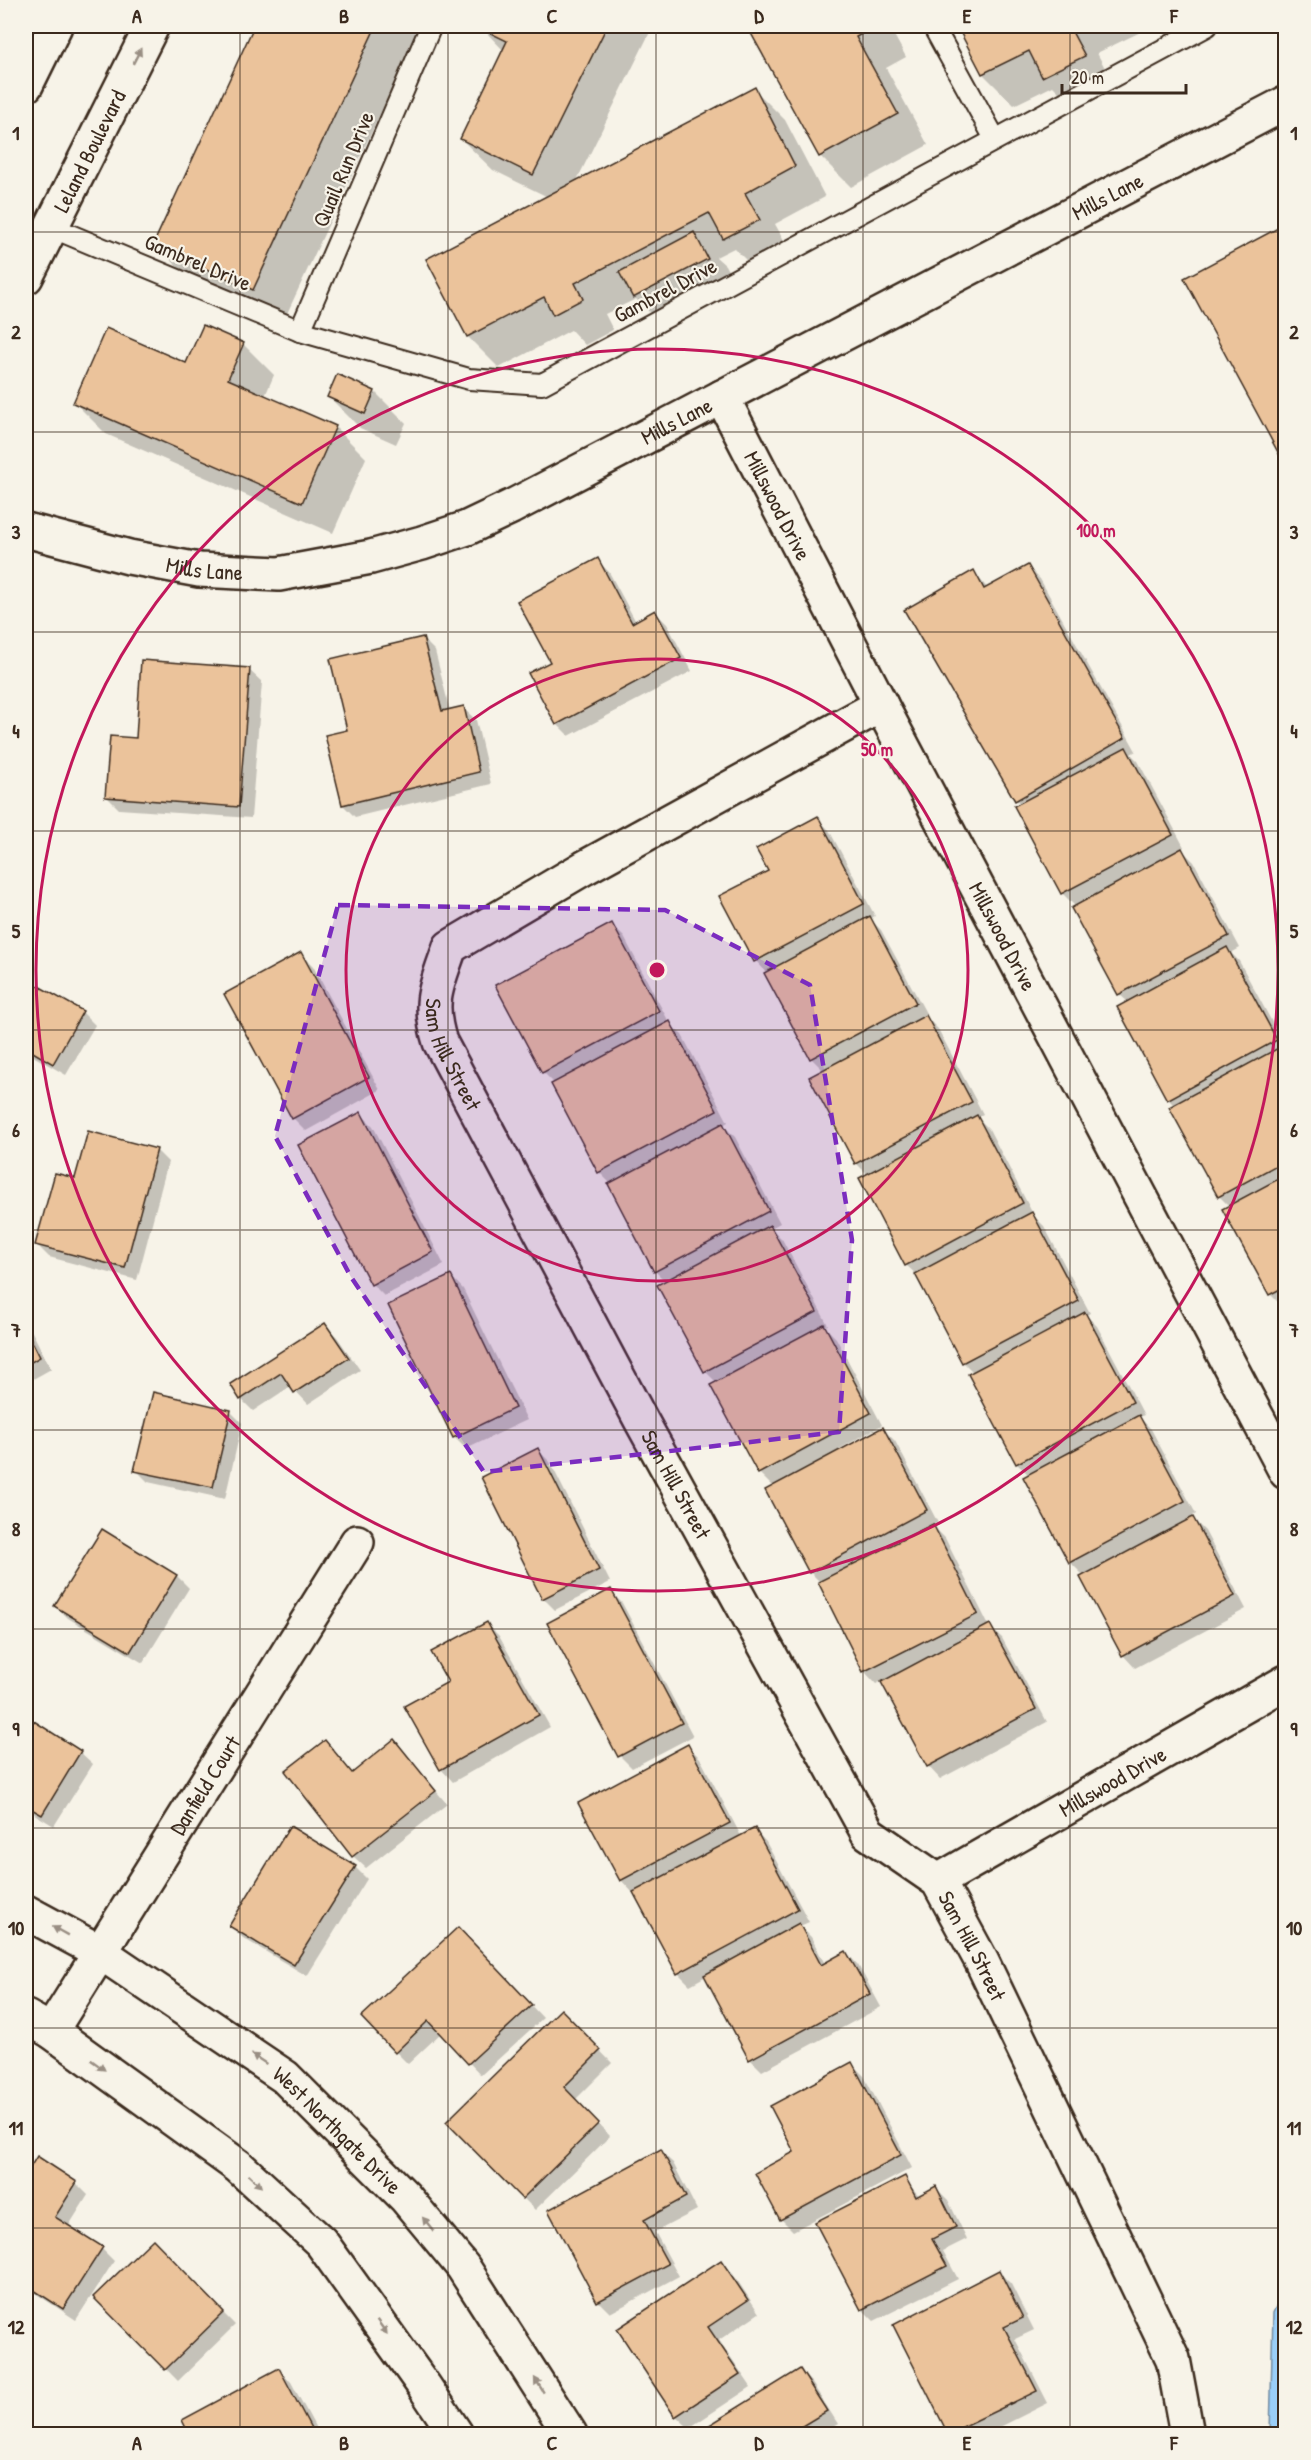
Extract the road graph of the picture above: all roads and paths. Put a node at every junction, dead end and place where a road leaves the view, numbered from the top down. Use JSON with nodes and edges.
{"nodes":[{"id":1,"x":55,"y":26,"type":"edge"},
{"id":2,"x":152,"y":26,"type":"edge"},
{"id":3,"x":431,"y":26,"type":"edge"},
{"id":4,"x":933,"y":26,"type":"edge"},
{"id":5,"x":1207,"y":26,"type":"edge"},
{"id":6,"x":26,"y":85,"type":"edge"},
{"id":7,"x":1286,"y":103,"type":"edge"},
{"id":8,"x":995,"y":140,"type":"junction"},
{"id":9,"x":51,"y":227,"type":"junction"},
{"id":10,"x":26,"y":277,"type":"edge"},
{"id":11,"x":300,"y":331,"type":"junction"},
{"id":12,"x":722,"y":397,"type":"junction"},
{"id":13,"x":26,"y":530,"type":"edge"},
{"id":14,"x":881,"y":705,"type":"junction"},
{"id":15,"x":1286,"y":1472,"type":"edge"},
{"id":16,"x":357,"y":1542,"type":"dead end"},
{"id":17,"x":1286,"y":1682,"type":"edge"},
{"id":18,"x":938,"y":1881,"type":"junction"},
{"id":19,"x":26,"y":1912,"type":"edge"},
{"id":20,"x":100,"y":1952,"type":"junction"},
{"id":21,"x":38,"y":2024,"type":"edge"},
{"id":22,"x":456,"y":2434,"type":"edge"},
{"id":23,"x":570,"y":2434,"type":"edge"},
{"id":24,"x":1187,"y":2434,"type":"edge"}],
"edges":[{"from":1,"to":6,"type":"street"},
{"from":9,"to":2,"type":"street","name":"Leland Boulevard","one_way":true},
{"from":3,"to":11,"type":"lane","name":"Quail Run Drive"},
{"from":4,"to":8,"type":"lane"},
{"from":5,"to":8,"type":"lane","name":"Gambrel Drive"},
{"from":7,"to":12,"type":"street","name":"Mills Lane"},
{"from":8,"to":11,"type":"lane","name":"Gambrel Drive"},
{"from":9,"to":10,"type":"street","name":"Leland Boulevard"},
{"from":9,"to":11,"type":"lane","name":"Gambrel Drive"},
{"from":12,"to":13,"type":"street","name":"Mills Lane"},
{"from":12,"to":14,"type":"street","name":"Millswood Drive"},
{"from":14,"to":15,"type":"street","name":"Millswood Drive"},
{"from":14,"to":18,"type":"street","name":"Sam Hill Street"},
{"from":16,"to":20,"type":"street","name":"Danfield Court"},
{"from":17,"to":18,"type":"street","name":"Millswood Drive"},
{"from":18,"to":24,"type":"street","name":"Sam Hill Street"},
{"from":20,"to":19,"type":"street","name":"West Northgate Drive","one_way":true},
{"from":20,"to":21,"type":"street","name":"Danfield Court"},
{"from":23,"to":20,"type":"street","name":"West Northgate Drive","one_way":true},
{"from":21,"to":22,"type":"street","one_way":true}]}
